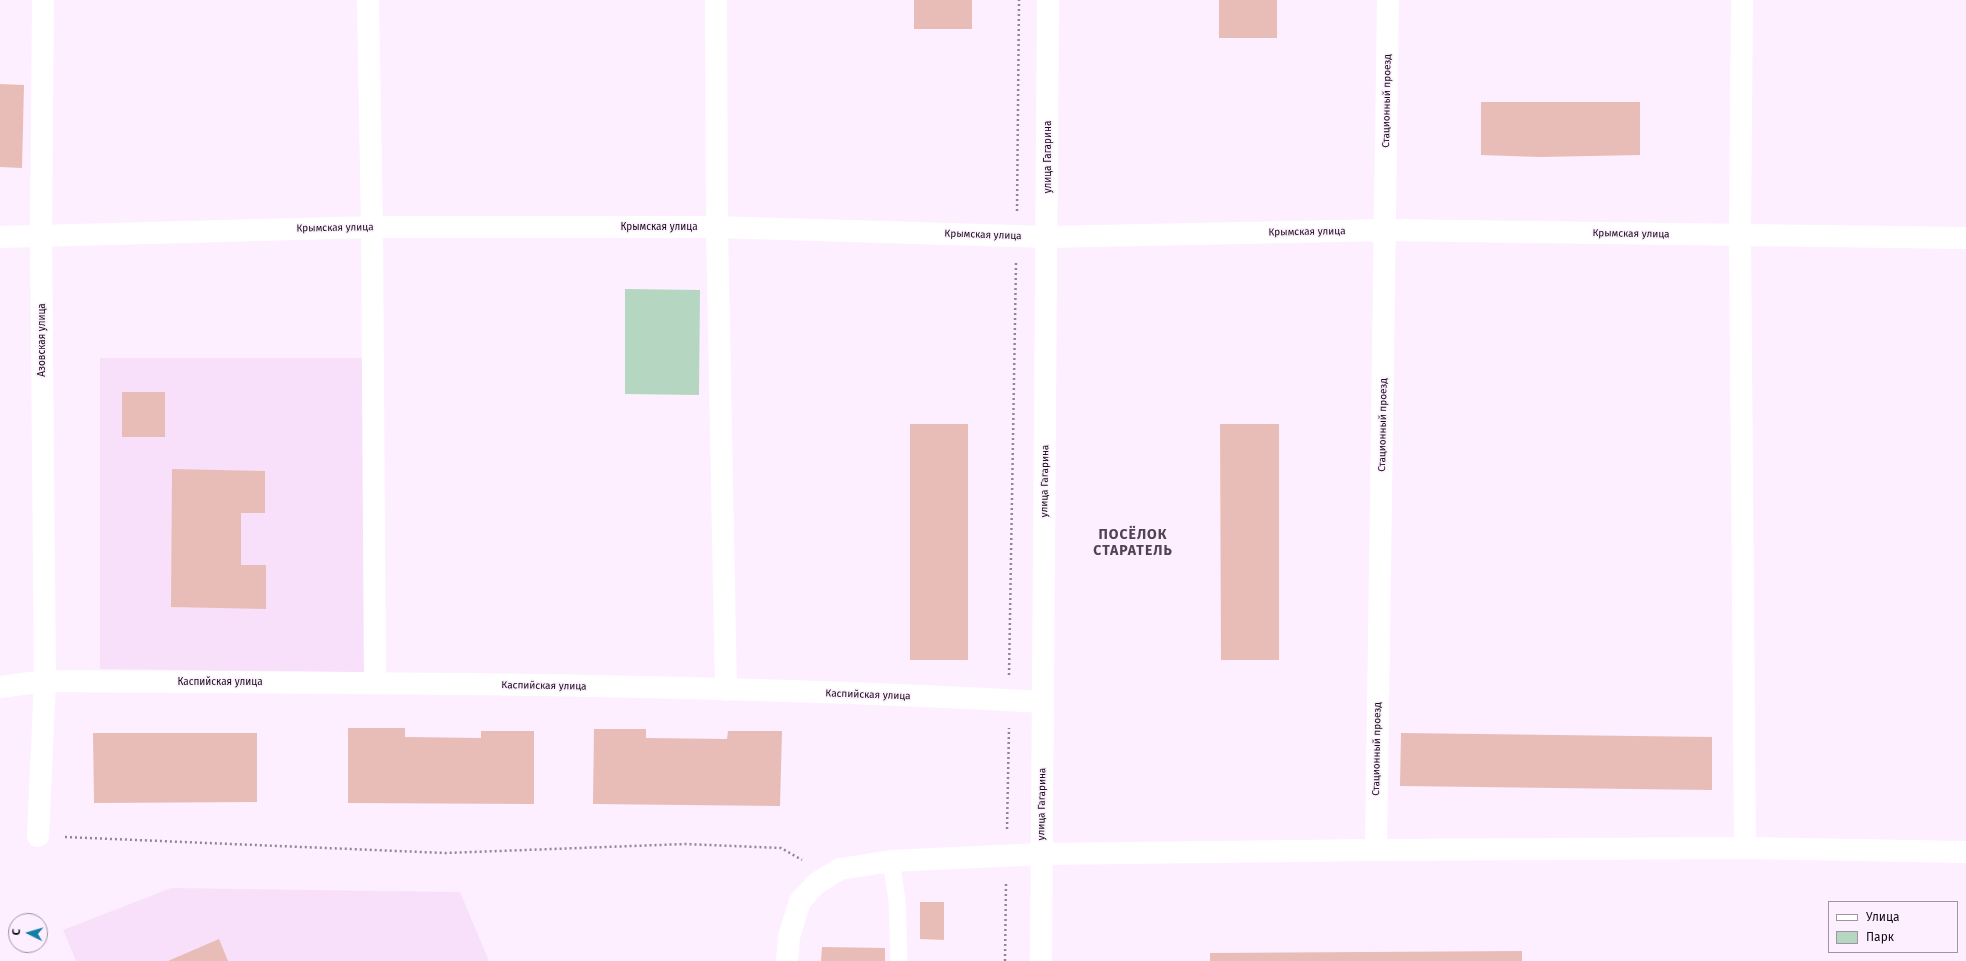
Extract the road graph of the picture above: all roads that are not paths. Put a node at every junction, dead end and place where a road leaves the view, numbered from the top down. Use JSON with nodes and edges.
{"nodes":[{"id":1,"x":43,"y":0,"type":"edge"},
{"id":2,"x":368,"y":0,"type":"edge"},
{"id":3,"x":716,"y":0,"type":"edge"},
{"id":4,"x":1048,"y":0,"type":"edge"},
{"id":5,"x":1388,"y":0,"type":"edge"},
{"id":6,"x":1742,"y":0,"type":"edge"},
{"id":7,"x":372,"y":227,"type":"junction"},
{"id":8,"x":717,"y":227,"type":"junction"},
{"id":9,"x":1386,"y":230,"type":"junction"},
{"id":10,"x":1740,"y":235,"type":"junction"},
{"id":11,"x":41,"y":236,"type":"junction"},
{"id":12,"x":0,"y":237,"type":"edge"},
{"id":13,"x":1048,"y":237,"type":"junction"},
{"id":14,"x":1966,"y":238,"type":"edge"},
{"id":15,"x":44,"y":681,"type":"junction"},
{"id":16,"x":375,"y":683,"type":"junction"},
{"id":17,"x":0,"y":687,"type":"edge"},
{"id":18,"x":726,"y":690,"type":"junction"},
{"id":19,"x":1043,"y":702,"type":"junction"},
{"id":20,"x":38,"y":836,"type":"road end"},
{"id":21,"x":1746,"y":848,"type":"junction"},
{"id":22,"x":1376,"y":850,"type":"junction"},
{"id":23,"x":1966,"y":852,"type":"edge"},
{"id":24,"x":1042,"y":854,"type":"junction"},
{"id":25,"x":891,"y":860,"type":"junction"},
{"id":26,"x":786,"y":961,"type":"edge"},
{"id":27,"x":899,"y":961,"type":"edge"},
{"id":28,"x":1041,"y":961,"type":"edge"}],
"edges":[{"from":1,"to":11,"type":"street","name":"Азовская улица"},
{"from":2,"to":7,"type":"street"},
{"from":3,"to":8,"type":"street"},
{"from":4,"to":13,"type":"street","name":"улица Гагарина"},
{"from":5,"to":9,"type":"street","name":"Стационный проезд"},
{"from":6,"to":10,"type":"street"},
{"from":7,"to":8,"type":"street","name":"Крымская улица"},
{"from":7,"to":11,"type":"street","name":"Крымская улица"},
{"from":7,"to":16,"type":"street"},
{"from":8,"to":13,"type":"street","name":"Крымская улица"},
{"from":8,"to":18,"type":"street"},
{"from":9,"to":10,"type":"street","name":"Крымская улица"},
{"from":9,"to":13,"type":"street","name":"Крымская улица"},
{"from":9,"to":22,"type":"street","name":"Стационный проезд"},
{"from":10,"to":14,"type":"street","name":"Крымская улица"},
{"from":10,"to":21,"type":"street"},
{"from":11,"to":12,"type":"street","name":"Крымская улица"},
{"from":11,"to":15,"type":"street","name":"Азовская улица"},
{"from":13,"to":19,"type":"street","name":"улица Гагарина"},
{"from":15,"to":16,"type":"street","name":"Каспийская улица"},
{"from":15,"to":17,"type":"street","name":"Каспийская улица"},
{"from":15,"to":20,"type":"street","name":"Азовская улица"},
{"from":16,"to":18,"type":"street","name":"Каспийская улица"},
{"from":18,"to":19,"type":"street","name":"Каспийская улица"},
{"from":19,"to":24,"type":"street","name":"улица Гагарина"},
{"from":21,"to":22,"type":"street"},
{"from":21,"to":23,"type":"street"},
{"from":22,"to":24,"type":"street"},
{"from":24,"to":25,"type":"street"},
{"from":24,"to":28,"type":"street","name":"улица Гагарина"},
{"from":25,"to":26,"type":"street"},
{"from":25,"to":27,"type":"lane"}]}
